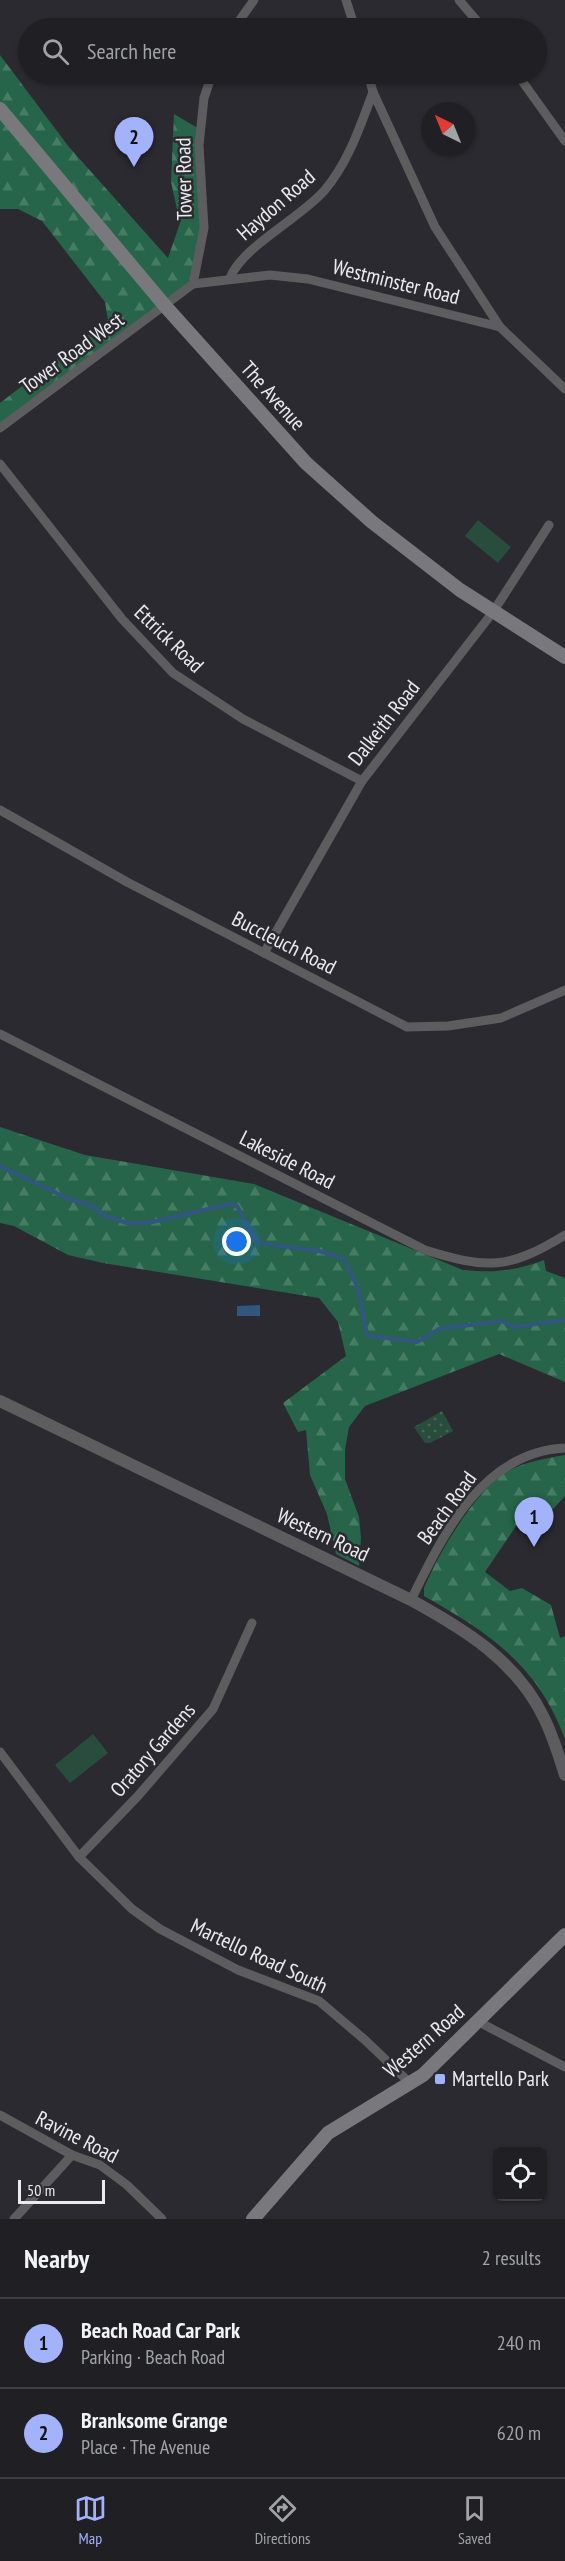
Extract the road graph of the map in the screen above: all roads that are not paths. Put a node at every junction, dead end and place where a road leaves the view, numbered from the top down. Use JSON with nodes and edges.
{"nodes":[{"id":1,"x":254,"y":0,"type":"edge"},
{"id":2,"x":346,"y":0,"type":"edge"},
{"id":3,"x":459,"y":0,"type":"edge"},
{"id":4,"x":241,"y":18,"type":"edge"},
{"id":5,"x":352,"y":18,"type":"edge"},
{"id":6,"x":474,"y":18,"type":"edge"},
{"id":7,"x":209,"y":84,"type":"edge"},
{"id":8,"x":371,"y":84,"type":"edge"},
{"id":9,"x":524,"y":84,"type":"edge"},
{"id":10,"x":373,"y":92,"type":"junction"},
{"id":11,"x":0,"y":109,"type":"edge"},
{"id":12,"x":565,"y":141,"type":"edge"},
{"id":13,"x":230,"y":278,"type":"junction"},
{"id":14,"x":194,"y":284,"type":"junction"},
{"id":15,"x":166,"y":307,"type":"junction"},
{"id":16,"x":500,"y":327,"type":"junction"},
{"id":17,"x":565,"y":389,"type":"edge"},
{"id":18,"x":0,"y":428,"type":"edge"},
{"id":19,"x":0,"y":464,"type":"edge"},
{"id":20,"x":549,"y":525,"type":"dead end"},
{"id":21,"x":494,"y":612,"type":"junction"},
{"id":22,"x":565,"y":657,"type":"edge"},
{"id":23,"x":362,"y":781,"type":"junction"},
{"id":24,"x":0,"y":810,"type":"edge"},
{"id":25,"x":264,"y":952,"type":"junction"},
{"id":26,"x":565,"y":990,"type":"edge"},
{"id":27,"x":0,"y":1034,"type":"edge"},
{"id":28,"x":565,"y":1235,"type":"edge"},
{"id":29,"x":0,"y":1401,"type":"edge"},
{"id":30,"x":565,"y":1448,"type":"edge"},
{"id":31,"x":411,"y":1600,"type":"junction"},
{"id":32,"x":252,"y":1623,"type":"dead end"},
{"id":33,"x":0,"y":1753,"type":"edge"},
{"id":34,"x":565,"y":1775,"type":"edge"},
{"id":35,"x":79,"y":1857,"type":"junction"},
{"id":36,"x":565,"y":1935,"type":"edge"},
{"id":37,"x":479,"y":2022,"type":"junction"},
{"id":38,"x":565,"y":2067,"type":"edge"},
{"id":39,"x":411,"y":2084,"type":"junction"},
{"id":40,"x":0,"y":2115,"type":"edge"},
{"id":41,"x":72,"y":2155,"type":"junction"},
{"id":42,"x":14,"y":2219,"type":"edge"},
{"id":43,"x":162,"y":2219,"type":"edge"},
{"id":44,"x":253,"y":2219,"type":"edge"}],
"edges":[{"from":1,"to":4,"type":"street"},
{"from":2,"to":5,"type":"street"},
{"from":3,"to":6,"type":"street"},
{"from":7,"to":14,"type":"street","name":"Tower Road"},
{"from":8,"to":10,"type":"street"},
{"from":9,"to":12,"type":"street"},
{"from":10,"to":13,"type":"street","name":"Haydon Road"},
{"from":10,"to":16,"type":"street"},
{"from":11,"to":15,"type":"main road","name":"The Avenue"},
{"from":13,"to":14,"type":"street","name":"Westminster Road"},
{"from":13,"to":16,"type":"street","name":"Westminster Road"},
{"from":14,"to":15,"type":"street"},
{"from":15,"to":18,"type":"street","name":"Tower Road West"},
{"from":15,"to":21,"type":"main road","name":"The Avenue"},
{"from":16,"to":17,"type":"street","name":"Westminster Road"},
{"from":19,"to":23,"type":"street","name":"Ettrick Road"},
{"from":20,"to":21,"type":"street","name":"Dalkeith Road"},
{"from":21,"to":22,"type":"main road","name":"The Avenue"},
{"from":21,"to":23,"type":"street","name":"Dalkeith Road"},
{"from":23,"to":25,"type":"street","name":"Dalkeith Road"},
{"from":24,"to":25,"type":"street","name":"Buccleuch Road"},
{"from":25,"to":26,"type":"street","name":"Buccleuch Road"},
{"from":27,"to":28,"type":"street","name":"Lakeside Road"},
{"from":29,"to":31,"type":"street","name":"Western Road"},
{"from":30,"to":31,"type":"street","name":"Beach Road"},
{"from":31,"to":34,"type":"street","name":"Western Road"},
{"from":32,"to":35,"type":"street","name":"Oratory Gardens"},
{"from":33,"to":35,"type":"street","name":"Martello Road South"},
{"from":35,"to":39,"type":"street","name":"Martello Road South"},
{"from":36,"to":37,"type":"main road","name":"Western Road"},
{"from":37,"to":38,"type":"street"},
{"from":37,"to":39,"type":"main road","name":"Western Road"},
{"from":39,"to":44,"type":"main road","name":"Western Road"},
{"from":40,"to":41,"type":"street","name":"Ravine Road"},
{"from":41,"to":42,"type":"street"},
{"from":41,"to":43,"type":"street","name":"Ravine Road"}]}
